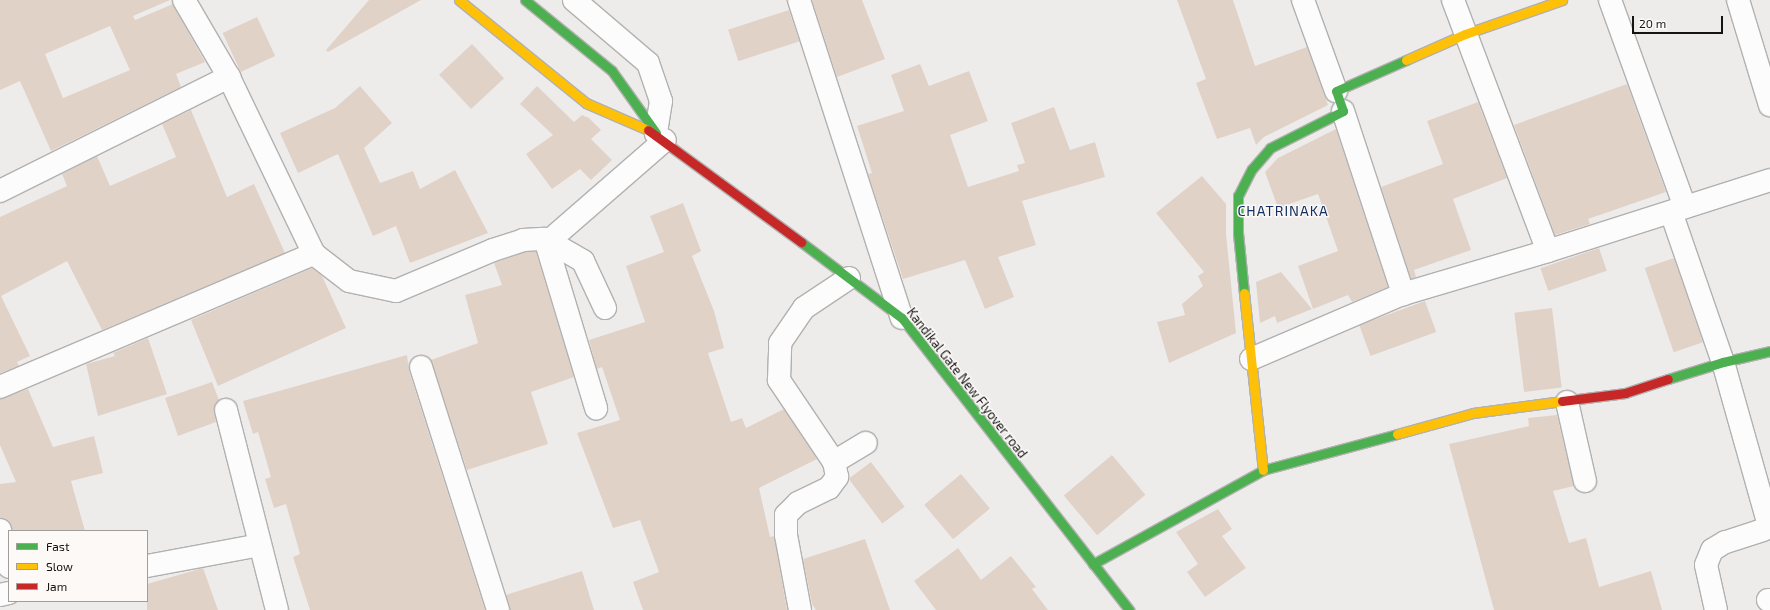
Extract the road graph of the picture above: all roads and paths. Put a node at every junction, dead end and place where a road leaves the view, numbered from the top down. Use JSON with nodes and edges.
{"nodes":[{"id":1,"x":184,"y":0,"type":"edge"},
{"id":2,"x":459,"y":0,"type":"edge"},
{"id":3,"x":524,"y":0,"type":"edge"},
{"id":4,"x":574,"y":0,"type":"edge"},
{"id":5,"x":800,"y":0,"type":"edge"},
{"id":6,"x":1303,"y":0,"type":"edge"},
{"id":7,"x":1453,"y":0,"type":"edge"},
{"id":8,"x":1562,"y":0,"type":"edge"},
{"id":9,"x":1610,"y":0,"type":"edge"},
{"id":10,"x":1738,"y":0,"type":"edge"},
{"id":11,"x":1465,"y":34,"type":"junction"},
{"id":12,"x":229,"y":77,"type":"junction"},
{"id":13,"x":1339,"y":101,"type":"junction"},
{"id":14,"x":1770,"y":105,"type":"edge"},
{"id":15,"x":661,"y":137,"type":"junction"},
{"id":16,"x":1770,"y":180,"type":"edge"},
{"id":17,"x":0,"y":191,"type":"edge"},
{"id":18,"x":1678,"y":210,"type":"junction"},
{"id":19,"x":548,"y":239,"type":"junction"},
{"id":20,"x":1548,"y":251,"type":"junction"},
{"id":21,"x":314,"y":254,"type":"junction"},
{"id":22,"x":849,"y":278,"type":"junction"},
{"id":23,"x":1403,"y":294,"type":"junction"},
{"id":24,"x":605,"y":308,"type":"dead end"},
{"id":25,"x":902,"y":318,"type":"junction"},
{"id":26,"x":1770,"y":351,"type":"edge"},
{"id":27,"x":1251,"y":359,"type":"junction"},
{"id":28,"x":1723,"y":362,"type":"junction"},
{"id":29,"x":421,"y":367,"type":"dead end"},
{"id":30,"x":0,"y":387,"type":"edge"},
{"id":31,"x":1568,"y":402,"type":"junction"},
{"id":32,"x":596,"y":408,"type":"dead end"},
{"id":33,"x":226,"y":410,"type":"dead end"},
{"id":34,"x":866,"y":443,"type":"dead end"},
{"id":35,"x":834,"y":462,"type":"junction"},
{"id":36,"x":1263,"y":470,"type":"junction"},
{"id":37,"x":1585,"y":481,"type":"dead end"},
{"id":38,"x":0,"y":530,"type":"edge"},
{"id":39,"x":260,"y":545,"type":"junction"},
{"id":40,"x":8,"y":563,"type":"edge"},
{"id":41,"x":1093,"y":564,"type":"junction"},
{"id":42,"x":148,"y":566,"type":"edge"},
{"id":43,"x":277,"y":610,"type":"edge"},
{"id":44,"x":498,"y":610,"type":"edge"},
{"id":45,"x":800,"y":610,"type":"edge"},
{"id":46,"x":1129,"y":610,"type":"edge"},
{"id":47,"x":1715,"y":610,"type":"edge"}],
"edges":[{"from":1,"to":12,"type":"street"},
{"from":2,"to":15,"type":"street"},
{"from":3,"to":15,"type":"street"},
{"from":4,"to":15,"type":"street"},
{"from":5,"to":25,"type":"street"},
{"from":6,"to":13,"type":"street"},
{"from":7,"to":11,"type":"street"},
{"from":8,"to":11,"type":"street"},
{"from":9,"to":18,"type":"street"},
{"from":10,"to":14,"type":"street"},
{"from":11,"to":13,"type":"street"},
{"from":11,"to":20,"type":"street"},
{"from":12,"to":17,"type":"street"},
{"from":12,"to":21,"type":"street"},
{"from":13,"to":23,"type":"street"},
{"from":13,"to":27,"type":"street"},
{"from":15,"to":19,"type":"street"},
{"from":15,"to":22,"type":"street","name":"Kandikal Gate New Flyover road"},
{"from":16,"to":18,"type":"street"},
{"from":18,"to":20,"type":"street"},
{"from":18,"to":28,"type":"street"},
{"from":19,"to":21,"type":"street"},
{"from":19,"to":24,"type":"street"},
{"from":19,"to":32,"type":"street"},
{"from":20,"to":23,"type":"street"},
{"from":21,"to":30,"type":"street"},
{"from":22,"to":25,"type":"street","name":"Kandikal Gate New Flyover road"},
{"from":22,"to":35,"type":"street"},
{"from":23,"to":27,"type":"street"},
{"from":25,"to":41,"type":"street","name":"Kandikal Gate New Flyover road"},
{"from":26,"to":28,"type":"street"},
{"from":27,"to":36,"type":"street"},
{"from":28,"to":31,"type":"street"},
{"from":28,"to":47,"type":"street"},
{"from":29,"to":44,"type":"street"},
{"from":31,"to":36,"type":"street"},
{"from":31,"to":37,"type":"street"},
{"from":33,"to":39,"type":"street"},
{"from":34,"to":35,"type":"street"},
{"from":35,"to":45,"type":"street"},
{"from":36,"to":41,"type":"street"},
{"from":38,"to":40,"type":"street"},
{"from":39,"to":42,"type":"street"},
{"from":39,"to":43,"type":"street"},
{"from":41,"to":46,"type":"street","name":"Kandikal Gate New Flyover road"}]}
